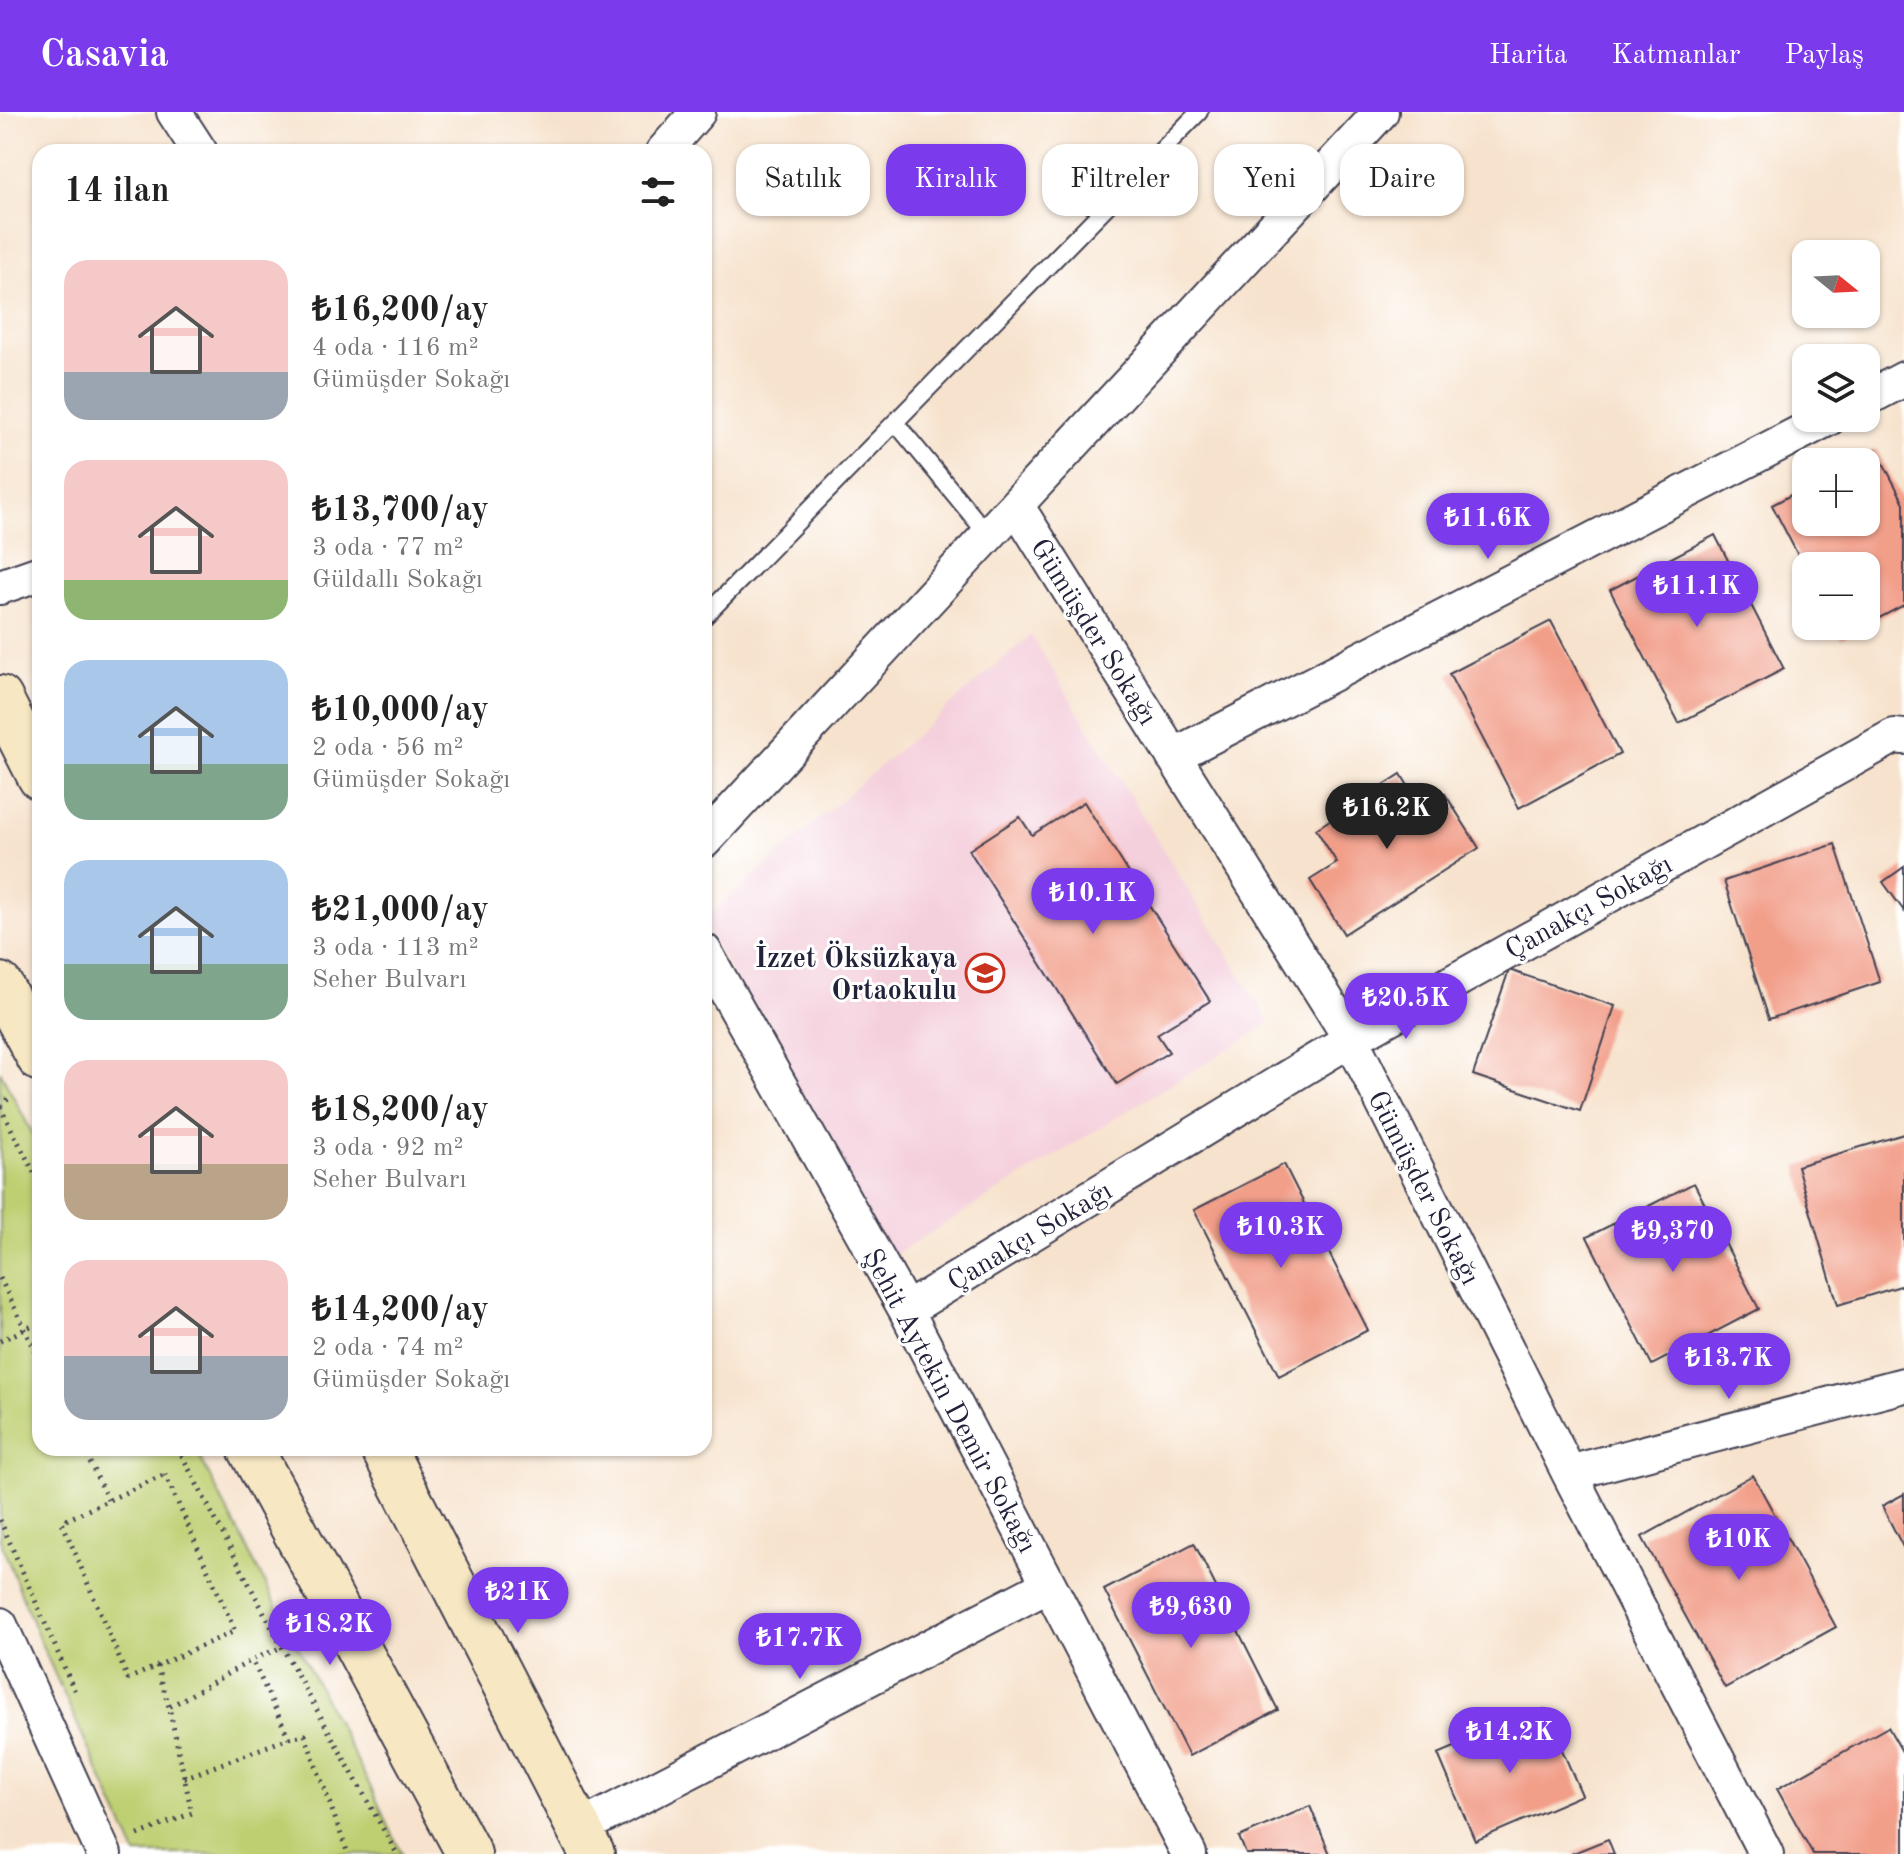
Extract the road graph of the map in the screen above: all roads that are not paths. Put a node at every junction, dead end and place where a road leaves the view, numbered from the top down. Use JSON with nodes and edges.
{"nodes":[{"id":1,"x":174,"y":112,"type":"edge"},
{"id":2,"x":698,"y":112,"type":"edge"},
{"id":3,"x":1199,"y":112,"type":"edge"},
{"id":4,"x":1381,"y":112,"type":"edge"},
{"id":5,"x":195,"y":144,"type":"edge"},
{"id":6,"x":670,"y":144,"type":"edge"},
{"id":7,"x":1904,"y":379,"type":"edge"},
{"id":8,"x":1880,"y":392,"type":"edge"},
{"id":9,"x":895,"y":422,"type":"junction"},
{"id":10,"x":1802,"y":432,"type":"edge"},
{"id":11,"x":1016,"y":505,"type":"junction"},
{"id":12,"x":988,"y":535,"type":"junction"},
{"id":13,"x":32,"y":576,"type":"edge"},
{"id":14,"x":0,"y":587,"type":"edge"},
{"id":15,"x":712,"y":609,"type":"edge"},
{"id":16,"x":0,"y":698,"type":"edge"},
{"id":17,"x":1904,"y":737,"type":"edge"},
{"id":18,"x":1173,"y":756,"type":"junction"},
{"id":19,"x":32,"y":761,"type":"edge"},
{"id":20,"x":712,"y":832,"type":"edge"},
{"id":21,"x":712,"y":965,"type":"edge"},
{"id":22,"x":0,"y":985,"type":"edge"},
{"id":23,"x":1351,"y":1039,"type":"junction"},
{"id":24,"x":32,"y":1044,"type":"edge"},
{"id":25,"x":906,"y":1310,"type":"junction"},
{"id":26,"x":1904,"y":1385,"type":"edge"},
{"id":27,"x":254,"y":1456,"type":"edge"},
{"id":28,"x":387,"y":1456,"type":"edge"},
{"id":29,"x":1569,"y":1473,"type":"junction"},
{"id":30,"x":1049,"y":1585,"type":"junction"},
{"id":31,"x":0,"y":1625,"type":"edge"},
{"id":32,"x":585,"y":1841,"type":"edge"},
{"id":33,"x":104,"y":1854,"type":"edge"},
{"id":34,"x":469,"y":1854,"type":"edge"},
{"id":35,"x":1189,"y":1854,"type":"edge"},
{"id":36,"x":1766,"y":1854,"type":"edge"}],
"edges":[{"from":1,"to":5,"type":"street"},
{"from":2,"to":6,"type":"street"},
{"from":3,"to":9,"type":"lane"},
{"from":4,"to":11,"type":"street"},
{"from":7,"to":8,"type":"street"},
{"from":9,"to":12,"type":"lane"},
{"from":9,"to":15,"type":"lane"},
{"from":10,"to":18,"type":"street"},
{"from":11,"to":12,"type":"street"},
{"from":11,"to":18,"type":"street","name":"Gümüşder Sokağı"},
{"from":12,"to":20,"type":"street"},
{"from":13,"to":14,"type":"street"},
{"from":16,"to":19,"type":"main road"},
{"from":17,"to":23,"type":"street","name":"Çanakçı Sokağı"},
{"from":18,"to":23,"type":"street","name":"Gümüşder Sokağı"},
{"from":21,"to":25,"type":"street","name":"Şehit Aytekin Demir Sokağı"},
{"from":22,"to":24,"type":"main road"},
{"from":23,"to":25,"type":"street","name":"Çanakçı Sokağı"},
{"from":23,"to":29,"type":"street","name":"Gümüşder Sokağı"},
{"from":25,"to":30,"type":"street","name":"Şehit Aytekin Demir Sokağı"},
{"from":26,"to":29,"type":"street"},
{"from":27,"to":34,"type":"main road"},
{"from":28,"to":32,"type":"main road"},
{"from":29,"to":36,"type":"street","name":"Gümüşder Sokağı"},
{"from":30,"to":32,"type":"street"},
{"from":30,"to":35,"type":"street","name":"Şehit Aytekin Demir Sokağı"},
{"from":31,"to":33,"type":"street"}]}
